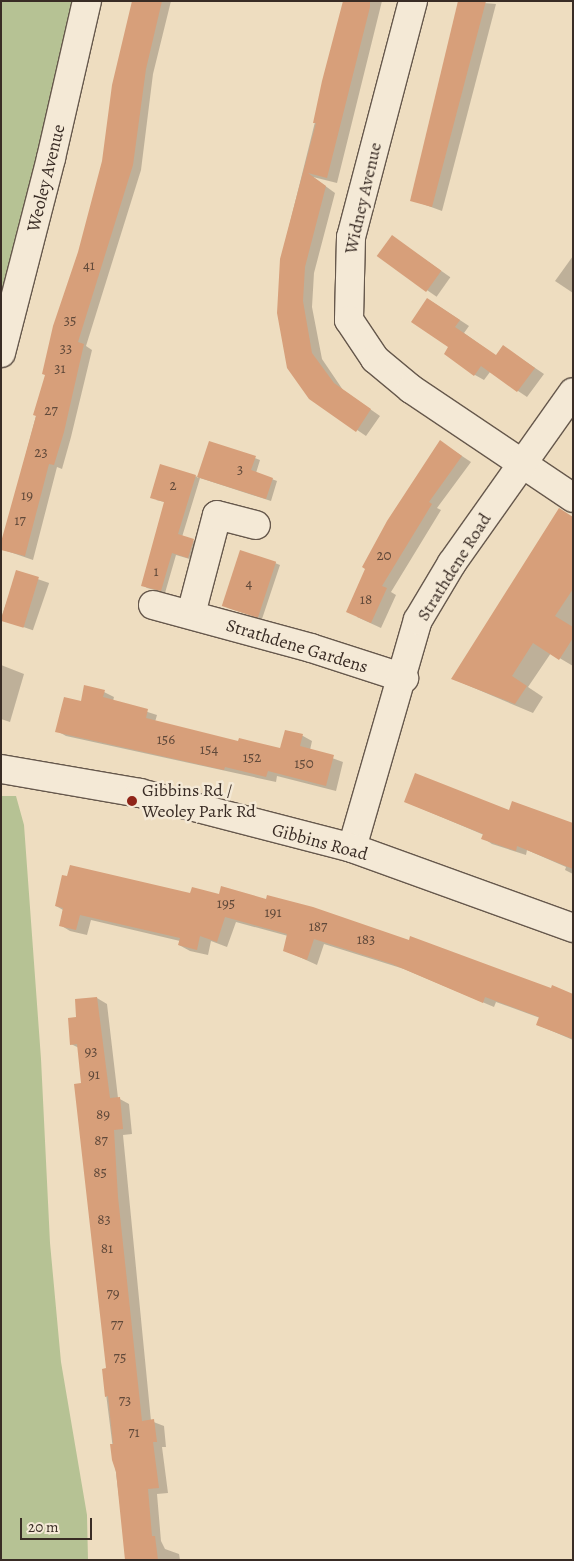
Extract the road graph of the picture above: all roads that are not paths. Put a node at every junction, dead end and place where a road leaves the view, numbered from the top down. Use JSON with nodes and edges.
{"nodes":[{"id":1,"x":87,"y":1,"type":"edge"},
{"id":2,"x":414,"y":1,"type":"edge"},
{"id":3,"x":1,"y":353,"type":"edge"},
{"id":4,"x":573,"y":392,"type":"edge"},
{"id":5,"x":523,"y":464,"type":"junction"},
{"id":6,"x":573,"y":498,"type":"edge"},
{"id":7,"x":256,"y":526,"type":"dead end"},
{"id":8,"x":153,"y":606,"type":"dead end"},
{"id":9,"x":191,"y":614,"type":"junction"},
{"id":10,"x":404,"y":678,"type":"junction"},
{"id":11,"x":1,"y":768,"type":"edge"},
{"id":12,"x":352,"y":848,"type":"junction"},
{"id":13,"x":573,"y":928,"type":"edge"}],
"edges":[{"from":1,"to":3,"type":"street","name":"Weoley Avenue"},
{"from":2,"to":5,"type":"street","name":"Widney Avenue"},
{"from":4,"to":5,"type":"street","name":"Strathdene Road"},
{"from":5,"to":6,"type":"street","name":"Widney Avenue"},
{"from":5,"to":10,"type":"street","name":"Strathdene Road"},
{"from":7,"to":9,"type":"street"},
{"from":8,"to":9,"type":"street","name":"Strathdene Gardens"},
{"from":9,"to":10,"type":"street","name":"Strathdene Gardens"},
{"from":10,"to":12,"type":"street","name":"Strathdene Road"},
{"from":11,"to":12,"type":"street","name":"Gibbins Road"},
{"from":12,"to":13,"type":"street","name":"Gibbins Road"}]}
